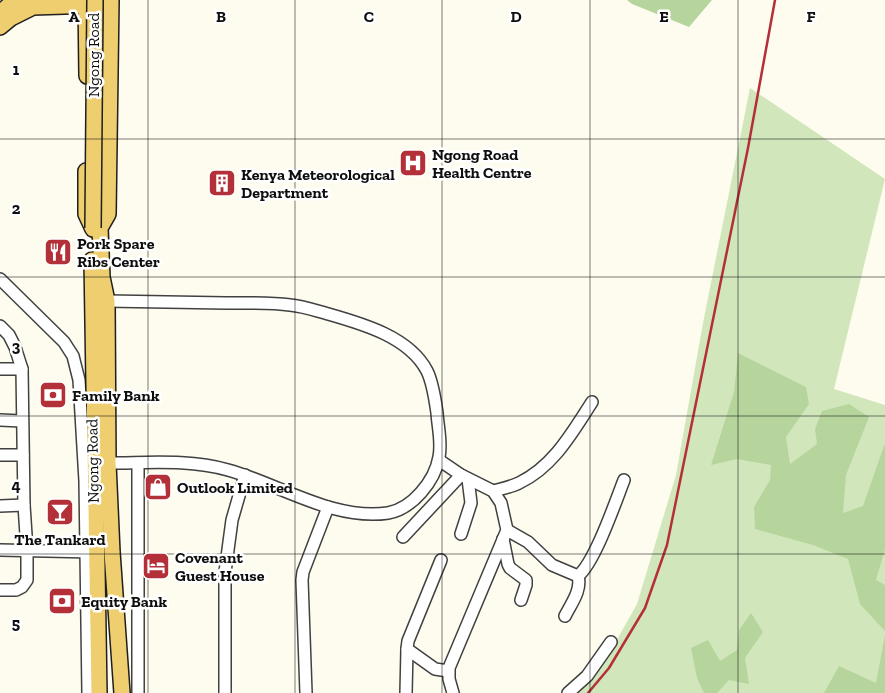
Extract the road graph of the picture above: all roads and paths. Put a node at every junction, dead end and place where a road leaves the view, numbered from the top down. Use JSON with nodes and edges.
{"nodes":[{"id":1,"x":25,"y":0,"type":"edge"},
{"id":2,"x":99,"y":2,"type":"edge"},
{"id":3,"x":0,"y":13,"type":"edge"},
{"id":4,"x":0,"y":28,"type":"edge"},
{"id":5,"x":87,"y":135,"type":"junction"},
{"id":6,"x":110,"y":135,"type":"junction"},
{"id":7,"x":97,"y":228,"type":"junction"},
{"id":8,"x":0,"y":279,"type":"edge"},
{"id":9,"x":106,"y":301,"type":"junction"},
{"id":10,"x":0,"y":326,"type":"edge"},
{"id":11,"x":94,"y":348,"type":"junction"},
{"id":12,"x":73,"y":356,"type":"junction"},
{"id":13,"x":0,"y":368,"type":"edge"},
{"id":14,"x":22,"y":369,"type":"junction"},
{"id":15,"x":94,"y":375,"type":"junction"},
{"id":16,"x":78,"y":377,"type":"junction"},
{"id":17,"x":592,"y":402,"type":"dead end"},
{"id":18,"x":0,"y":420,"type":"edge"},
{"id":19,"x":22,"y":421,"type":"junction"},
{"id":20,"x":0,"y":455,"type":"edge"},
{"id":21,"x":23,"y":455,"type":"junction"},
{"id":22,"x":439,"y":460,"type":"junction"},
{"id":23,"x":108,"y":463,"type":"junction"},
{"id":24,"x":138,"y":463,"type":"junction"},
{"id":25,"x":245,"y":475,"type":"junction"},
{"id":26,"x":465,"y":477,"type":"junction"},
{"id":27,"x":624,"y":480,"type":"dead end"},
{"id":28,"x":493,"y":491,"type":"junction"},
{"id":29,"x":24,"y":505,"type":"junction"},
{"id":30,"x":0,"y":506,"type":"edge"},
{"id":31,"x":328,"y":507,"type":"junction"},
{"id":32,"x":461,"y":534,"type":"dead end"},
{"id":33,"x":505,"y":534,"type":"junction"},
{"id":34,"x":403,"y":537,"type":"dead end"},
{"id":35,"x":0,"y":550,"type":"edge"},
{"id":36,"x":28,"y":550,"type":"junction"},
{"id":37,"x":91,"y":552,"type":"junction"},
{"id":38,"x":112,"y":552,"type":"junction"},
{"id":39,"x":441,"y":560,"type":"dead end"},
{"id":40,"x":578,"y":576,"type":"junction"},
{"id":41,"x":0,"y":590,"type":"edge"},
{"id":42,"x":520,"y":600,"type":"dead end"},
{"id":43,"x":565,"y":616,"type":"dead end"},
{"id":44,"x":611,"y":642,"type":"dead end"},
{"id":45,"x":406,"y":649,"type":"junction"},
{"id":46,"x":448,"y":671,"type":"junction"},
{"id":47,"x":88,"y":693,"type":"edge"},
{"id":48,"x":99,"y":693,"type":"edge"},
{"id":49,"x":122,"y":693,"type":"edge"},
{"id":50,"x":138,"y":693,"type":"edge"},
{"id":51,"x":225,"y":693,"type":"edge"},
{"id":52,"x":306,"y":693,"type":"edge"},
{"id":53,"x":406,"y":693,"type":"edge"},
{"id":54,"x":453,"y":693,"type":"edge"},
{"id":55,"x":568,"y":693,"type":"edge"}],
"edges":[{"from":1,"to":3,"type":"main road"},
{"from":2,"to":4,"type":"main road"},
{"from":2,"to":5,"type":"main road","name":"Ngong Road"},
{"from":2,"to":6,"type":"main road","name":"Ngong Road"},
{"from":2,"to":7,"type":"main road","name":"Ngong Road","bridge":true},
{"from":5,"to":6,"type":"main road"},
{"from":5,"to":7,"type":"main road","name":"Ngong Road"},
{"from":6,"to":7,"type":"main road","name":"Ngong Road"},
{"from":7,"to":9,"type":"main road","name":"Ngong Road"},
{"from":7,"to":11,"type":"main road","name":"Ngong Road"},
{"from":8,"to":12,"type":"street"},
{"from":9,"to":22,"type":"street"},
{"from":9,"to":23,"type":"main road","name":"Ngong Road"},
{"from":10,"to":14,"type":"street"},
{"from":11,"to":12,"type":"street"},
{"from":11,"to":15,"type":"main road","name":"Ngong Road"},
{"from":12,"to":16,"type":"street"},
{"from":13,"to":14,"type":"street"},
{"from":14,"to":19,"type":"street"},
{"from":15,"to":16,"type":"street"},
{"from":15,"to":37,"type":"main road","name":"Ngong Road"},
{"from":16,"to":37,"type":"street"},
{"from":17,"to":28,"type":"street"},
{"from":18,"to":19,"type":"street"},
{"from":19,"to":21,"type":"street"},
{"from":20,"to":21,"type":"street"},
{"from":21,"to":29,"type":"street"},
{"from":22,"to":26,"type":"street"},
{"from":22,"to":31,"type":"street"},
{"from":23,"to":24,"type":"street"},
{"from":23,"to":38,"type":"main road","name":"Ngong Road"},
{"from":24,"to":25,"type":"street"},
{"from":24,"to":50,"type":"street"},
{"from":25,"to":31,"type":"street"},
{"from":25,"to":51,"type":"street"},
{"from":26,"to":28,"type":"street"},
{"from":26,"to":32,"type":"street"},
{"from":26,"to":34,"type":"street"},
{"from":27,"to":40,"type":"street"},
{"from":28,"to":33,"type":"street"},
{"from":29,"to":30,"type":"street"},
{"from":29,"to":36,"type":"street"},
{"from":31,"to":52,"type":"street"},
{"from":33,"to":40,"type":"street"},
{"from":33,"to":42,"type":"street"},
{"from":33,"to":46,"type":"street"},
{"from":35,"to":36,"type":"street"},
{"from":36,"to":37,"type":"street"},
{"from":36,"to":41,"type":"street"},
{"from":37,"to":38,"type":"street"},
{"from":37,"to":47,"type":"street"},
{"from":37,"to":48,"type":"main road","name":"Ngong Road"},
{"from":38,"to":49,"type":"main road","name":"Ngong Road"},
{"from":39,"to":45,"type":"street"},
{"from":40,"to":43,"type":"street"},
{"from":44,"to":55,"type":"street"},
{"from":45,"to":46,"type":"street"},
{"from":45,"to":53,"type":"street"},
{"from":46,"to":54,"type":"street"}]}
